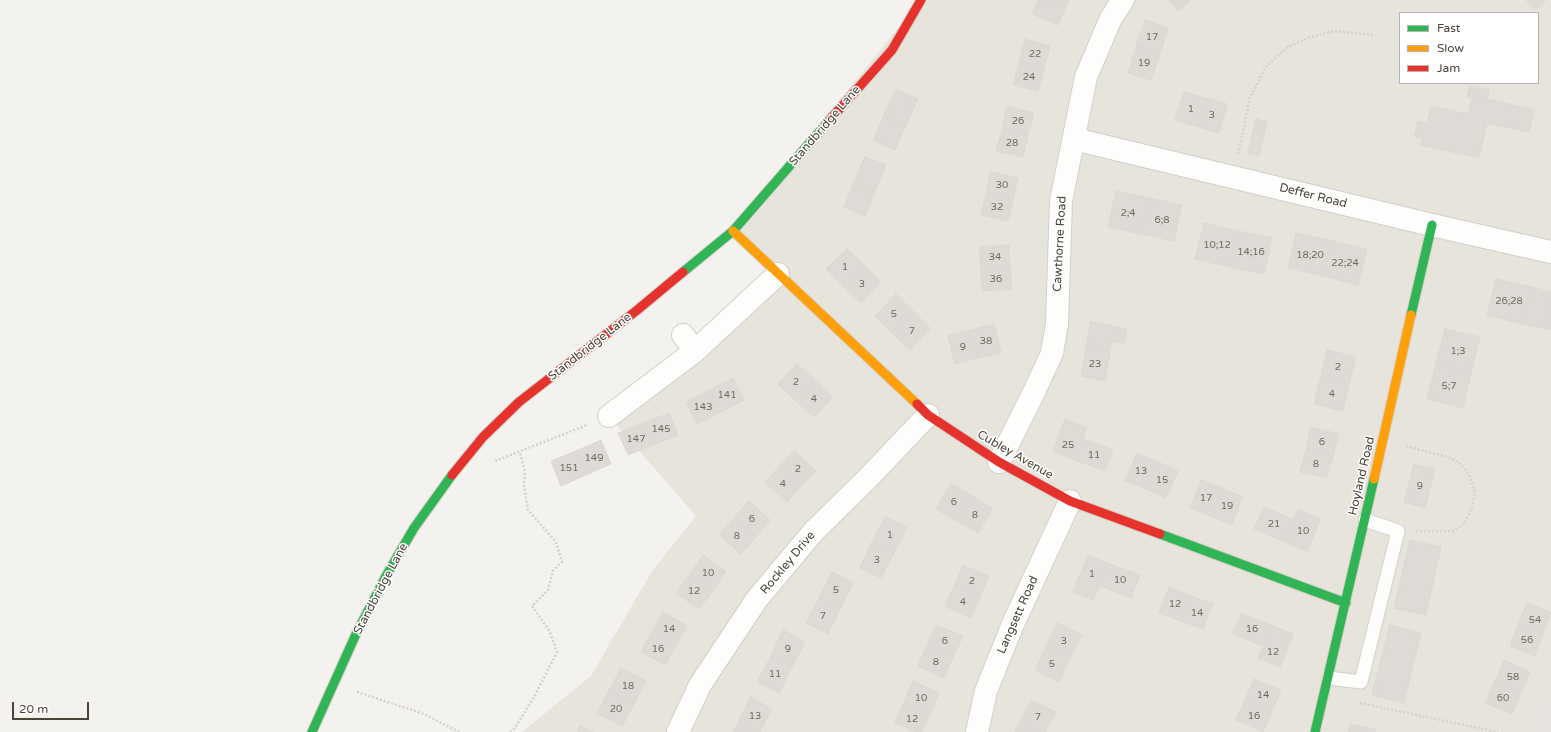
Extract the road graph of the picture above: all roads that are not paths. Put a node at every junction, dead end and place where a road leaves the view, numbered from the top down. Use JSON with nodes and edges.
{"nodes":[{"id":1,"x":921,"y":0,"type":"edge"},
{"id":2,"x":1123,"y":0,"type":"edge"},
{"id":3,"x":1074,"y":139,"type":"junction"},
{"id":4,"x":1432,"y":225,"type":"junction"},
{"id":5,"x":733,"y":231,"type":"junction"},
{"id":6,"x":1551,"y":252,"type":"edge"},
{"id":7,"x":778,"y":274,"type":"junction"},
{"id":8,"x":928,"y":415,"type":"junction"},
{"id":9,"x":609,"y":416,"type":"road end"},
{"id":10,"x":999,"y":462,"type":"junction"},
{"id":11,"x":1070,"y":501,"type":"junction"},
{"id":12,"x":1365,"y":520,"type":"junction"},
{"id":13,"x":1346,"y":603,"type":"junction"},
{"id":14,"x":1329,"y":678,"type":"junction"},
{"id":15,"x":312,"y":732,"type":"edge"},
{"id":16,"x":678,"y":732,"type":"edge"},
{"id":17,"x":977,"y":732,"type":"edge"},
{"id":18,"x":1315,"y":732,"type":"edge"}],
"edges":[{"from":1,"to":5,"type":"street","name":"Standbridge Lane"},
{"from":2,"to":3,"type":"street","name":"Cawthorne Road"},
{"from":3,"to":4,"type":"street","name":"Deffer Road"},
{"from":3,"to":10,"type":"street","name":"Cawthorne Road"},
{"from":4,"to":6,"type":"street","name":"Deffer Road"},
{"from":4,"to":12,"type":"street","name":"Hoyland Road"},
{"from":5,"to":7,"type":"street","name":"Cubley Avenue"},
{"from":5,"to":15,"type":"street","name":"Standbridge Lane"},
{"from":7,"to":8,"type":"street","name":"Cubley Avenue"},
{"from":7,"to":9,"type":"street"},
{"from":8,"to":10,"type":"street","name":"Cubley Avenue"},
{"from":8,"to":16,"type":"street","name":"Rockley Drive"},
{"from":10,"to":11,"type":"street","name":"Cubley Avenue"},
{"from":11,"to":13,"type":"street","name":"Cubley Avenue"},
{"from":11,"to":17,"type":"street","name":"Langsett Road"},
{"from":12,"to":13,"type":"street","name":"Hoyland Road"},
{"from":12,"to":14,"type":"lane"},
{"from":13,"to":14,"type":"street","name":"Hoyland Road"},
{"from":14,"to":18,"type":"street","name":"Hoyland Road"}]}
